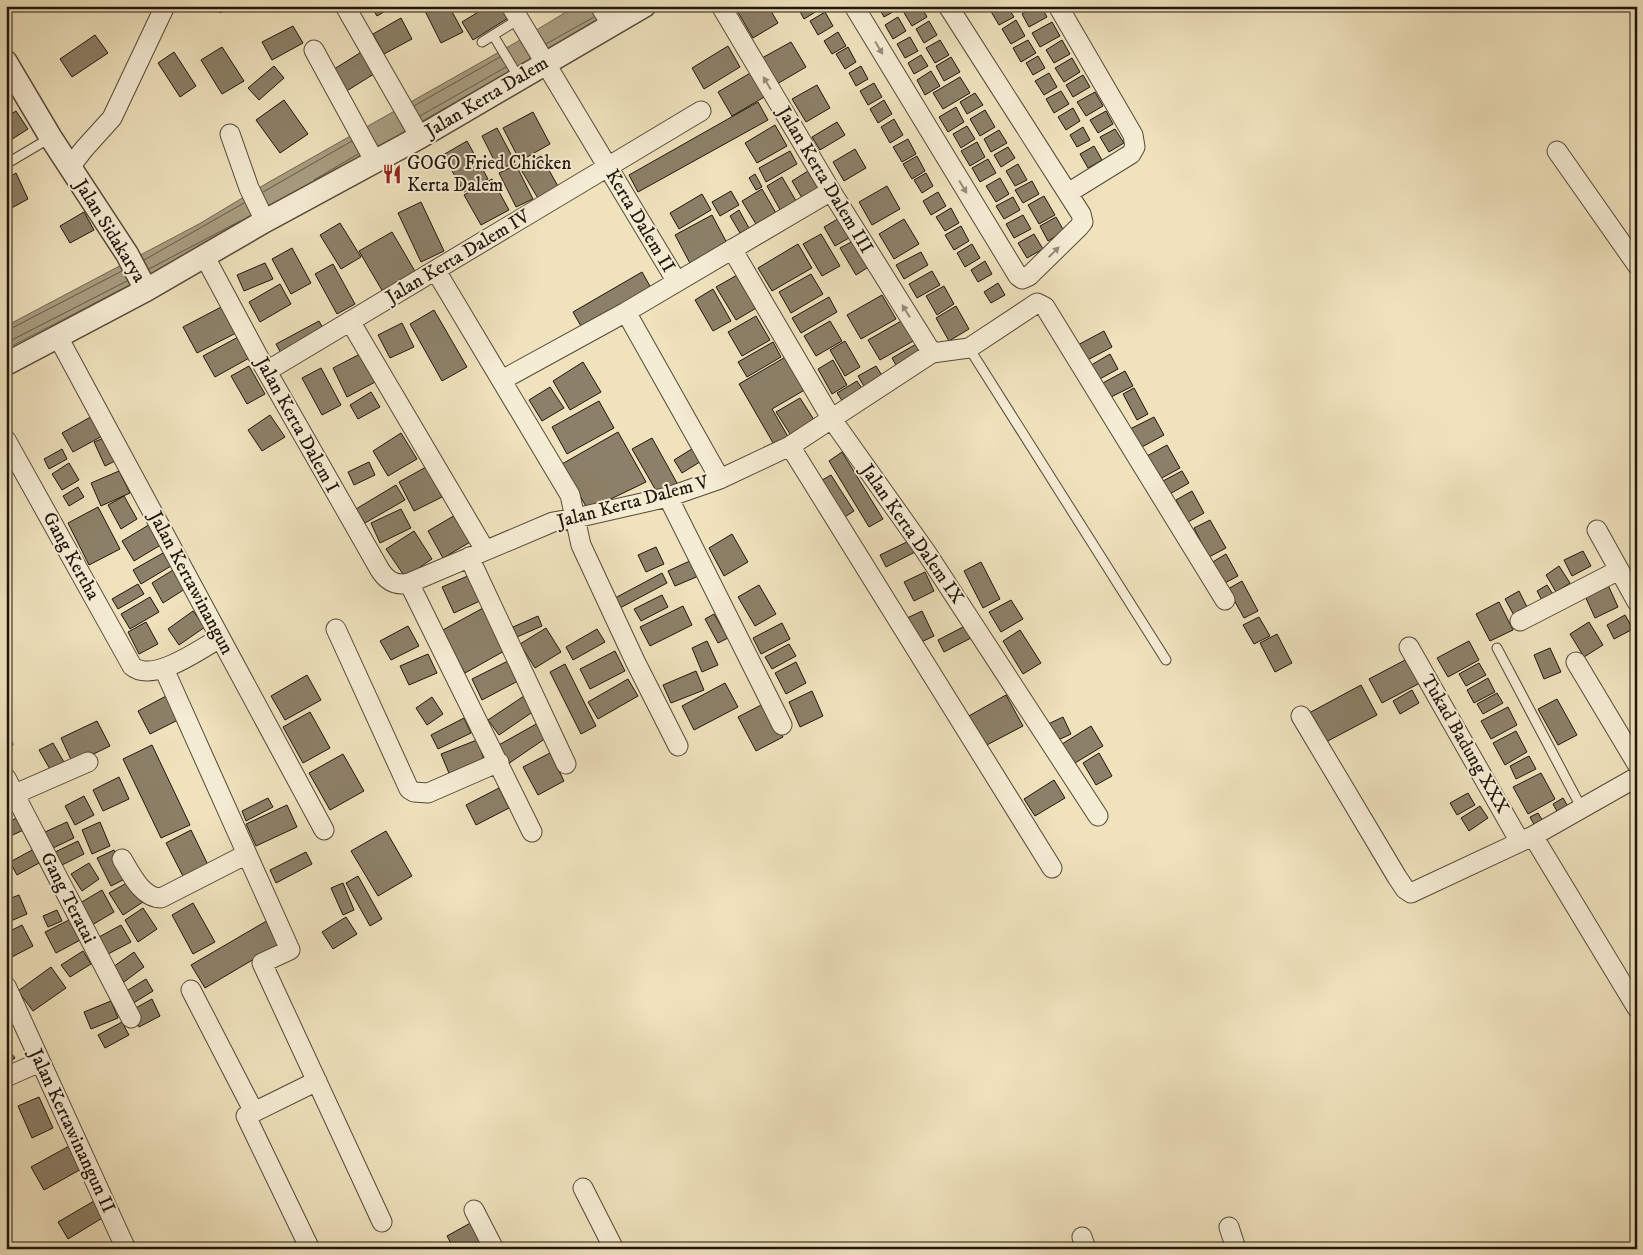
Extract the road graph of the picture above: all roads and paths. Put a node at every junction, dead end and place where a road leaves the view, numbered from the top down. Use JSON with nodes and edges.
{"nodes":[{"id":1,"x":165,"y":6,"type":"edge"},
{"id":2,"x":345,"y":6,"type":"edge"},
{"id":3,"x":644,"y":6,"type":"edge"},
{"id":4,"x":720,"y":6,"type":"edge"},
{"id":5,"x":854,"y":6,"type":"edge"},
{"id":6,"x":948,"y":6,"type":"edge"},
{"id":7,"x":1058,"y":6,"type":"edge"},
{"id":8,"x":606,"y":16,"type":"edge"},
{"id":9,"x":518,"y":18,"type":"edge"},
{"id":10,"x":495,"y":38,"type":"junction"},
{"id":11,"x":482,"y":42,"type":"dead end"},
{"id":12,"x":314,"y":50,"type":"dead end"},
{"id":13,"x":544,"y":59,"type":"junction"},
{"id":14,"x":6,"y":62,"type":"edge"},
{"id":15,"x":517,"y":75,"type":"junction"},
{"id":16,"x":701,"y":111,"type":"dead end"},
{"id":17,"x":418,"y":132,"type":"junction"},
{"id":18,"x":230,"y":134,"type":"dead end"},
{"id":19,"x":51,"y":138,"type":"junction"},
{"id":20,"x":1557,"y":151,"type":"dead end"},
{"id":21,"x":374,"y":159,"type":"junction"},
{"id":22,"x":6,"y":164,"type":"edge"},
{"id":23,"x":605,"y":164,"type":"junction"},
{"id":24,"x":70,"y":168,"type":"junction"},
{"id":25,"x":831,"y":191,"type":"junction"},
{"id":26,"x":1068,"y":193,"type":"junction"},
{"id":27,"x":264,"y":219,"type":"junction"},
{"id":28,"x":732,"y":249,"type":"junction"},
{"id":29,"x":205,"y":257,"type":"junction"},
{"id":30,"x":1637,"y":265,"type":"edge"},
{"id":31,"x":436,"y":271,"type":"junction"},
{"id":32,"x":677,"y":282,"type":"junction"},
{"id":33,"x":144,"y":286,"type":"junction"},
{"id":34,"x":626,"y":312,"type":"junction"},
{"id":35,"x":350,"y":321,"type":"junction"},
{"id":36,"x":58,"y":336,"type":"junction"},
{"id":37,"x":969,"y":348,"type":"junction"},
{"id":38,"x":932,"y":353,"type":"junction"},
{"id":39,"x":6,"y":364,"type":"edge"},
{"id":40,"x":267,"y":371,"type":"junction"},
{"id":41,"x":502,"y":380,"type":"junction"},
{"id":42,"x":830,"y":418,"type":"junction"},
{"id":43,"x":6,"y":440,"type":"edge"},
{"id":44,"x":790,"y":446,"type":"junction"},
{"id":45,"x":720,"y":479,"type":"junction"},
{"id":46,"x":668,"y":497,"type":"junction"},
{"id":47,"x":576,"y":518,"type":"junction"},
{"id":48,"x":1597,"y":530,"type":"dead end"},
{"id":49,"x":477,"y":554,"type":"junction"},
{"id":50,"x":1619,"y":570,"type":"junction"},
{"id":51,"x":404,"y":584,"type":"junction"},
{"id":52,"x":1225,"y":600,"type":"dead end"},
{"id":53,"x":1637,"y":602,"type":"edge"},
{"id":54,"x":1520,"y":622,"type":"dead end"},
{"id":55,"x":336,"y":629,"type":"dead end"},
{"id":56,"x":220,"y":638,"type":"junction"},
{"id":57,"x":1409,"y":647,"type":"dead end"},
{"id":58,"x":1497,"y":648,"type":"dead end"},
{"id":59,"x":1166,"y":660,"type":"dead end"},
{"id":60,"x":1576,"y":662,"type":"dead end"},
{"id":61,"x":164,"y":669,"type":"junction"},
{"id":62,"x":1301,"y":716,"type":"dead end"},
{"id":63,"x":782,"y":725,"type":"dead end"},
{"id":64,"x":678,"y":746,"type":"dead end"},
{"id":65,"x":88,"y":762,"type":"dead end"},
{"id":66,"x":499,"y":762,"type":"junction"},
{"id":67,"x":566,"y":764,"type":"dead end"},
{"id":68,"x":1637,"y":764,"type":"edge"},
{"id":69,"x":1637,"y":777,"type":"edge"},
{"id":70,"x":11,"y":786,"type":"edge"},
{"id":71,"x":1582,"y":807,"type":"junction"},
{"id":72,"x":1098,"y":816,"type":"dead end"},
{"id":73,"x":324,"y":830,"type":"dead end"},
{"id":74,"x":532,"y":832,"type":"dead end"},
{"id":75,"x":1527,"y":839,"type":"junction"},
{"id":76,"x":247,"y":854,"type":"junction"},
{"id":77,"x":122,"y":860,"type":"dead end"},
{"id":78,"x":1052,"y":868,"type":"dead end"},
{"id":79,"x":6,"y":986,"type":"edge"},
{"id":80,"x":191,"y":990,"type":"dead end"},
{"id":81,"x":1637,"y":1008,"type":"edge"},
{"id":82,"x":130,"y":1018,"type":"dead end"},
{"id":83,"x":40,"y":1062,"type":"junction"},
{"id":84,"x":6,"y":1077,"type":"edge"},
{"id":85,"x":317,"y":1081,"type":"junction"},
{"id":86,"x":254,"y":1112,"type":"junction"},
{"id":87,"x":583,"y":1188,"type":"dead end"},
{"id":88,"x":474,"y":1210,"type":"dead end"},
{"id":89,"x":382,"y":1222,"type":"dead end"},
{"id":90,"x":1229,"y":1226,"type":"dead end"},
{"id":91,"x":126,"y":1249,"type":"edge"},
{"id":92,"x":310,"y":1249,"type":"edge"},
{"id":93,"x":494,"y":1249,"type":"edge"},
{"id":94,"x":614,"y":1249,"type":"edge"},
{"id":95,"x":1236,"y":1249,"type":"edge"}],
"edges":[{"from":1,"to":24,"type":"street"},
{"from":2,"to":17,"type":"street"},
{"from":3,"to":8,"type":"street","name":"Jalan Kerta Dalem"},
{"from":25,"to":4,"type":"street","name":"Jalan Kerta Dalem III","one_way":true},
{"from":5,"to":26,"type":"street","one_way":true},
{"from":6,"to":26,"type":"street"},
{"from":7,"to":26,"type":"street"},
{"from":8,"to":13,"type":"street","name":"Jalan Kerta Dalem"},
{"from":9,"to":10,"type":"lane"},
{"from":9,"to":13,"type":"street","name":"Kerta Dalem II"},
{"from":10,"to":11,"type":"lane"},
{"from":10,"to":15,"type":"lane"},
{"from":12,"to":21,"type":"street"},
{"from":13,"to":15,"type":"street","name":"Jalan Kerta Dalem"},
{"from":13,"to":23,"type":"street","name":"Kerta Dalem II"},
{"from":14,"to":19,"type":"street","name":"Jalan Sidakarya"},
{"from":15,"to":17,"type":"street","name":"Jalan Kerta Dalem"},
{"from":16,"to":23,"type":"street","name":"Jalan Kerta Dalem IV"},
{"from":17,"to":21,"type":"street","name":"Jalan Kerta Dalem"},
{"from":18,"to":27,"type":"street"},
{"from":19,"to":22,"type":"lane"},
{"from":19,"to":24,"type":"street","name":"Jalan Sidakarya"},
{"from":20,"to":30,"type":"street"},
{"from":21,"to":27,"type":"street","name":"Jalan Kerta Dalem"},
{"from":23,"to":31,"type":"street","name":"Jalan Kerta Dalem IV"},
{"from":23,"to":32,"type":"street","name":"Kerta Dalem II"},
{"from":24,"to":33,"type":"street","name":"Jalan Sidakarya"},
{"from":25,"to":28,"type":"street"},
{"from":38,"to":25,"type":"street","name":"Jalan Kerta Dalem III","one_way":true},
{"from":27,"to":29,"type":"street","name":"Jalan Kerta Dalem"},
{"from":28,"to":32,"type":"street"},
{"from":28,"to":42,"type":"street","name":"Jalan Kerta Dalem IX"},
{"from":29,"to":33,"type":"street","name":"Jalan Kerta Dalem"},
{"from":29,"to":40,"type":"street","name":"Jalan Kerta Dalem I"},
{"from":31,"to":35,"type":"street","name":"Jalan Kerta Dalem IV"},
{"from":31,"to":41,"type":"street"},
{"from":32,"to":34,"type":"street"},
{"from":33,"to":36,"type":"street","name":"Jalan Sidakarya"},
{"from":34,"to":41,"type":"street"},
{"from":34,"to":45,"type":"street"},
{"from":35,"to":40,"type":"street","name":"Jalan Kerta Dalem IV"},
{"from":35,"to":49,"type":"street"},
{"from":36,"to":39,"type":"street","name":"Jalan Sidakarya"},
{"from":36,"to":56,"type":"street","name":"Jalan Kertawinangun"},
{"from":37,"to":38,"type":"street","name":"Jalan Kerta Dalem V"},
{"from":37,"to":52,"type":"street","name":"Jalan Kerta Dalem V"},
{"from":37,"to":59,"type":"lane"},
{"from":38,"to":42,"type":"street","name":"Jalan Kerta Dalem V"},
{"from":40,"to":51,"type":"street","name":"Jalan Kerta Dalem I"},
{"from":41,"to":47,"type":"street"},
{"from":42,"to":44,"type":"street","name":"Jalan Kerta Dalem V"},
{"from":42,"to":72,"type":"street","name":"Jalan Kerta Dalem IX"},
{"from":43,"to":61,"type":"street","name":"Gang Kertha"},
{"from":44,"to":45,"type":"street","name":"Jalan Kerta Dalem V"},
{"from":44,"to":78,"type":"street"},
{"from":45,"to":46,"type":"street","name":"Jalan Kerta Dalem V"},
{"from":46,"to":47,"type":"street","name":"Jalan Kerta Dalem V"},
{"from":46,"to":63,"type":"street"},
{"from":47,"to":49,"type":"street","name":"Jalan Kerta Dalem V"},
{"from":47,"to":64,"type":"street"},
{"from":48,"to":50,"type":"street"},
{"from":49,"to":51,"type":"street","name":"Jalan Kerta Dalem V"},
{"from":49,"to":67,"type":"street"},
{"from":50,"to":53,"type":"street"},
{"from":50,"to":54,"type":"street"},
{"from":51,"to":66,"type":"street"},
{"from":55,"to":66,"type":"street"},
{"from":56,"to":61,"type":"street"},
{"from":56,"to":73,"type":"street","name":"Jalan Kertawinangun"},
{"from":57,"to":75,"type":"street","name":"Tukad Badung XXX"},
{"from":58,"to":71,"type":"lane"},
{"from":60,"to":68,"type":"street"},
{"from":61,"to":76,"type":"street"},
{"from":62,"to":75,"type":"street"},
{"from":65,"to":70,"type":"street"},
{"from":66,"to":74,"type":"street"},
{"from":69,"to":71,"type":"street"},
{"from":70,"to":82,"type":"street","name":"Gang Teratai"},
{"from":71,"to":75,"type":"street"},
{"from":75,"to":81,"type":"street","name":"Tukad Badung XXX"},
{"from":76,"to":77,"type":"street"},
{"from":76,"to":85,"type":"street"},
{"from":79,"to":83,"type":"street","name":"Jalan Kertawinangun II"},
{"from":80,"to":86,"type":"street"},
{"from":83,"to":84,"type":"street"},
{"from":83,"to":91,"type":"street","name":"Jalan Kertawinangun II"},
{"from":85,"to":86,"type":"street"},
{"from":85,"to":89,"type":"street"},
{"from":86,"to":92,"type":"street"},
{"from":87,"to":94,"type":"street"},
{"from":88,"to":93,"type":"street"},
{"from":90,"to":95,"type":"street"}]}
